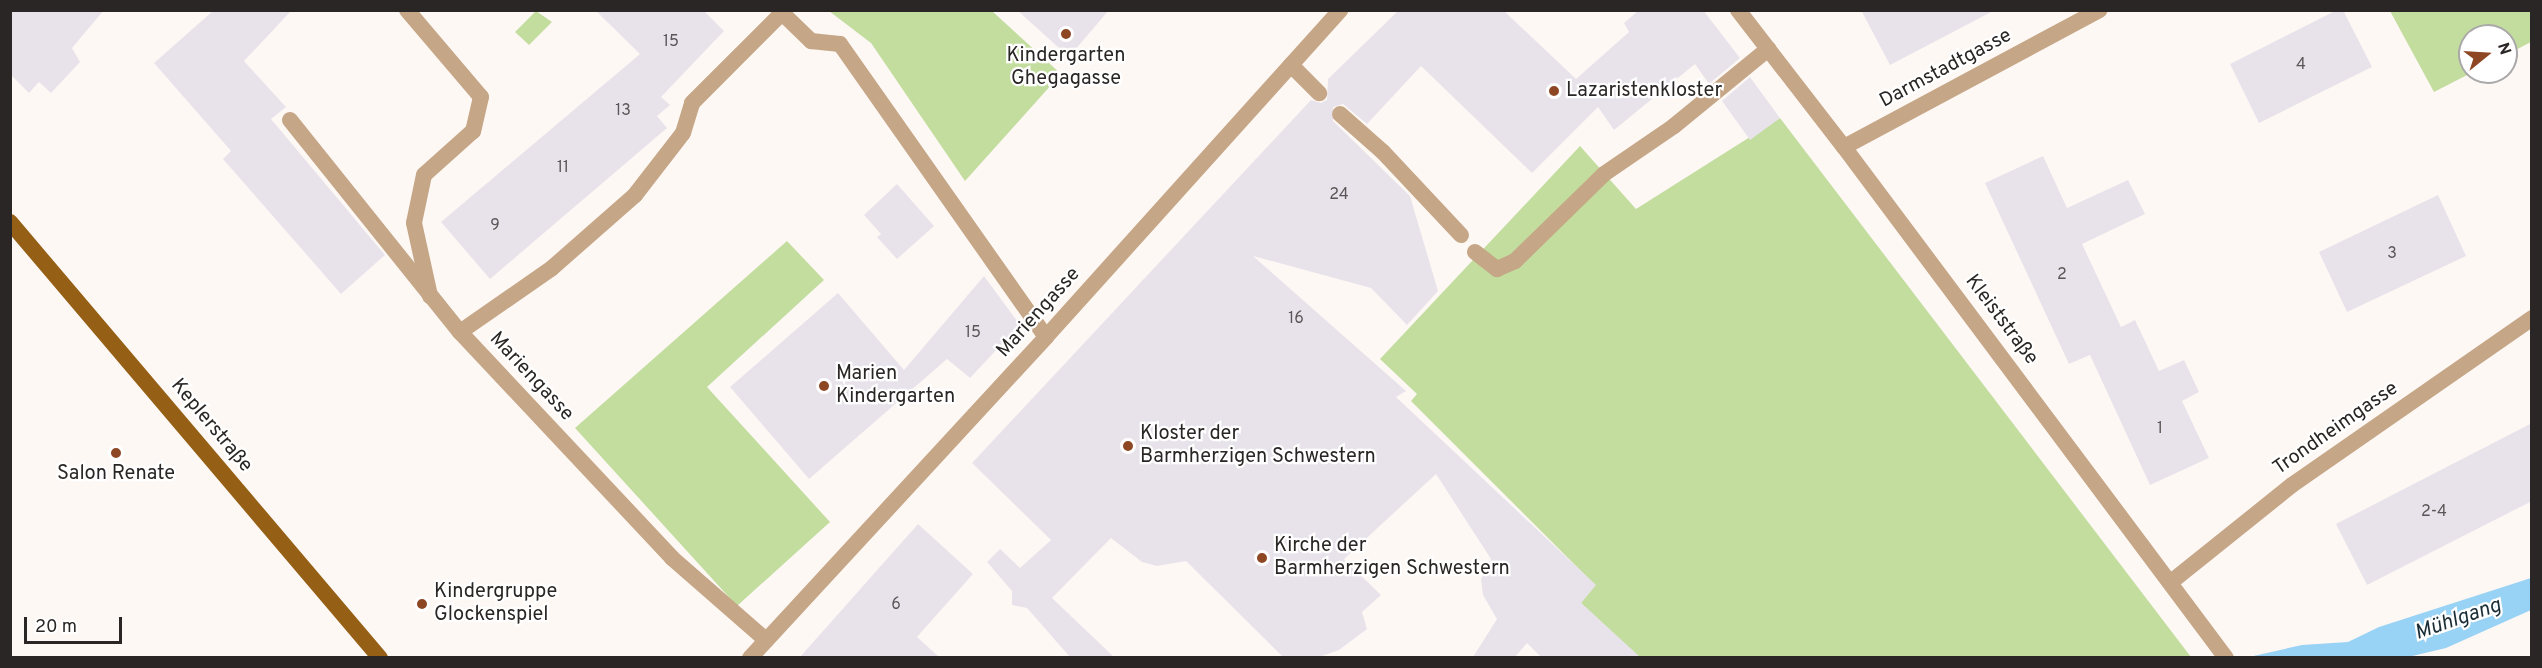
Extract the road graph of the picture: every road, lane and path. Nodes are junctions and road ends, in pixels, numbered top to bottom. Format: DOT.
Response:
graph roads {
  1 [pos="407,10"];
  2 [pos="1340,10"];
  3 [pos="1738,10"];
  4 [pos="2100,10"];
  5 [pos="781,12"];
  6 [pos="1768,49"];
  7 [pos="1291,65"];
  8 [pos="1319,93"];
  9 [pos="1340,114"];
  10 [pos="290,120"];
  11 [pos="1844,147"];
  12 [pos="10,222"];
  13 [pos="1461,235"];
  14 [pos="1475,252"];
  15 [pos="431,300"];
  16 [pos="2532,318"];
  17 [pos="459,332"];
  18 [pos="1046,337"];
  19 [pos="2171,582"];
  20 [pos="766,640"];
  21 [pos="2225,656"];
  22 [pos="380,657"];
  23 [pos="750,657"];
  1 -- 15 [label="street"];
  2 -- 7 [label="street, Mariengasse"];
  3 -- 6 [label="street, Kleiststraße"];
  4 -- 11 [label="street, Darmstadtgasse"];
  5 -- 17 [label="street"];
  5 -- 18 [label="street"];
  6 -- 11 [label="street, Kleiststraße"];
  6 -- 14 [label="street"];
  7 -- 8 [label="street"];
  7 -- 18 [label="street, Mariengasse"];
  9 -- 13 [label="street"];
  10 -- 15 [label="street, Mariengasse"];
  11 -- 19 [label="street, Kleiststraße"];
  12 -- 22 [label="main road, Keplerstraße"];
  15 -- 17 [label="street, Mariengasse"];
  16 -- 19 [label="street, Trondheimgasse"];
  17 -- 20 [label="street, Mariengasse"];
  18 -- 20 [label="street, Mariengasse"];
  19 -- 21 [label="street, Kleiststraße"];
  20 -- 23 [label="street, Mariengasse"];
}
